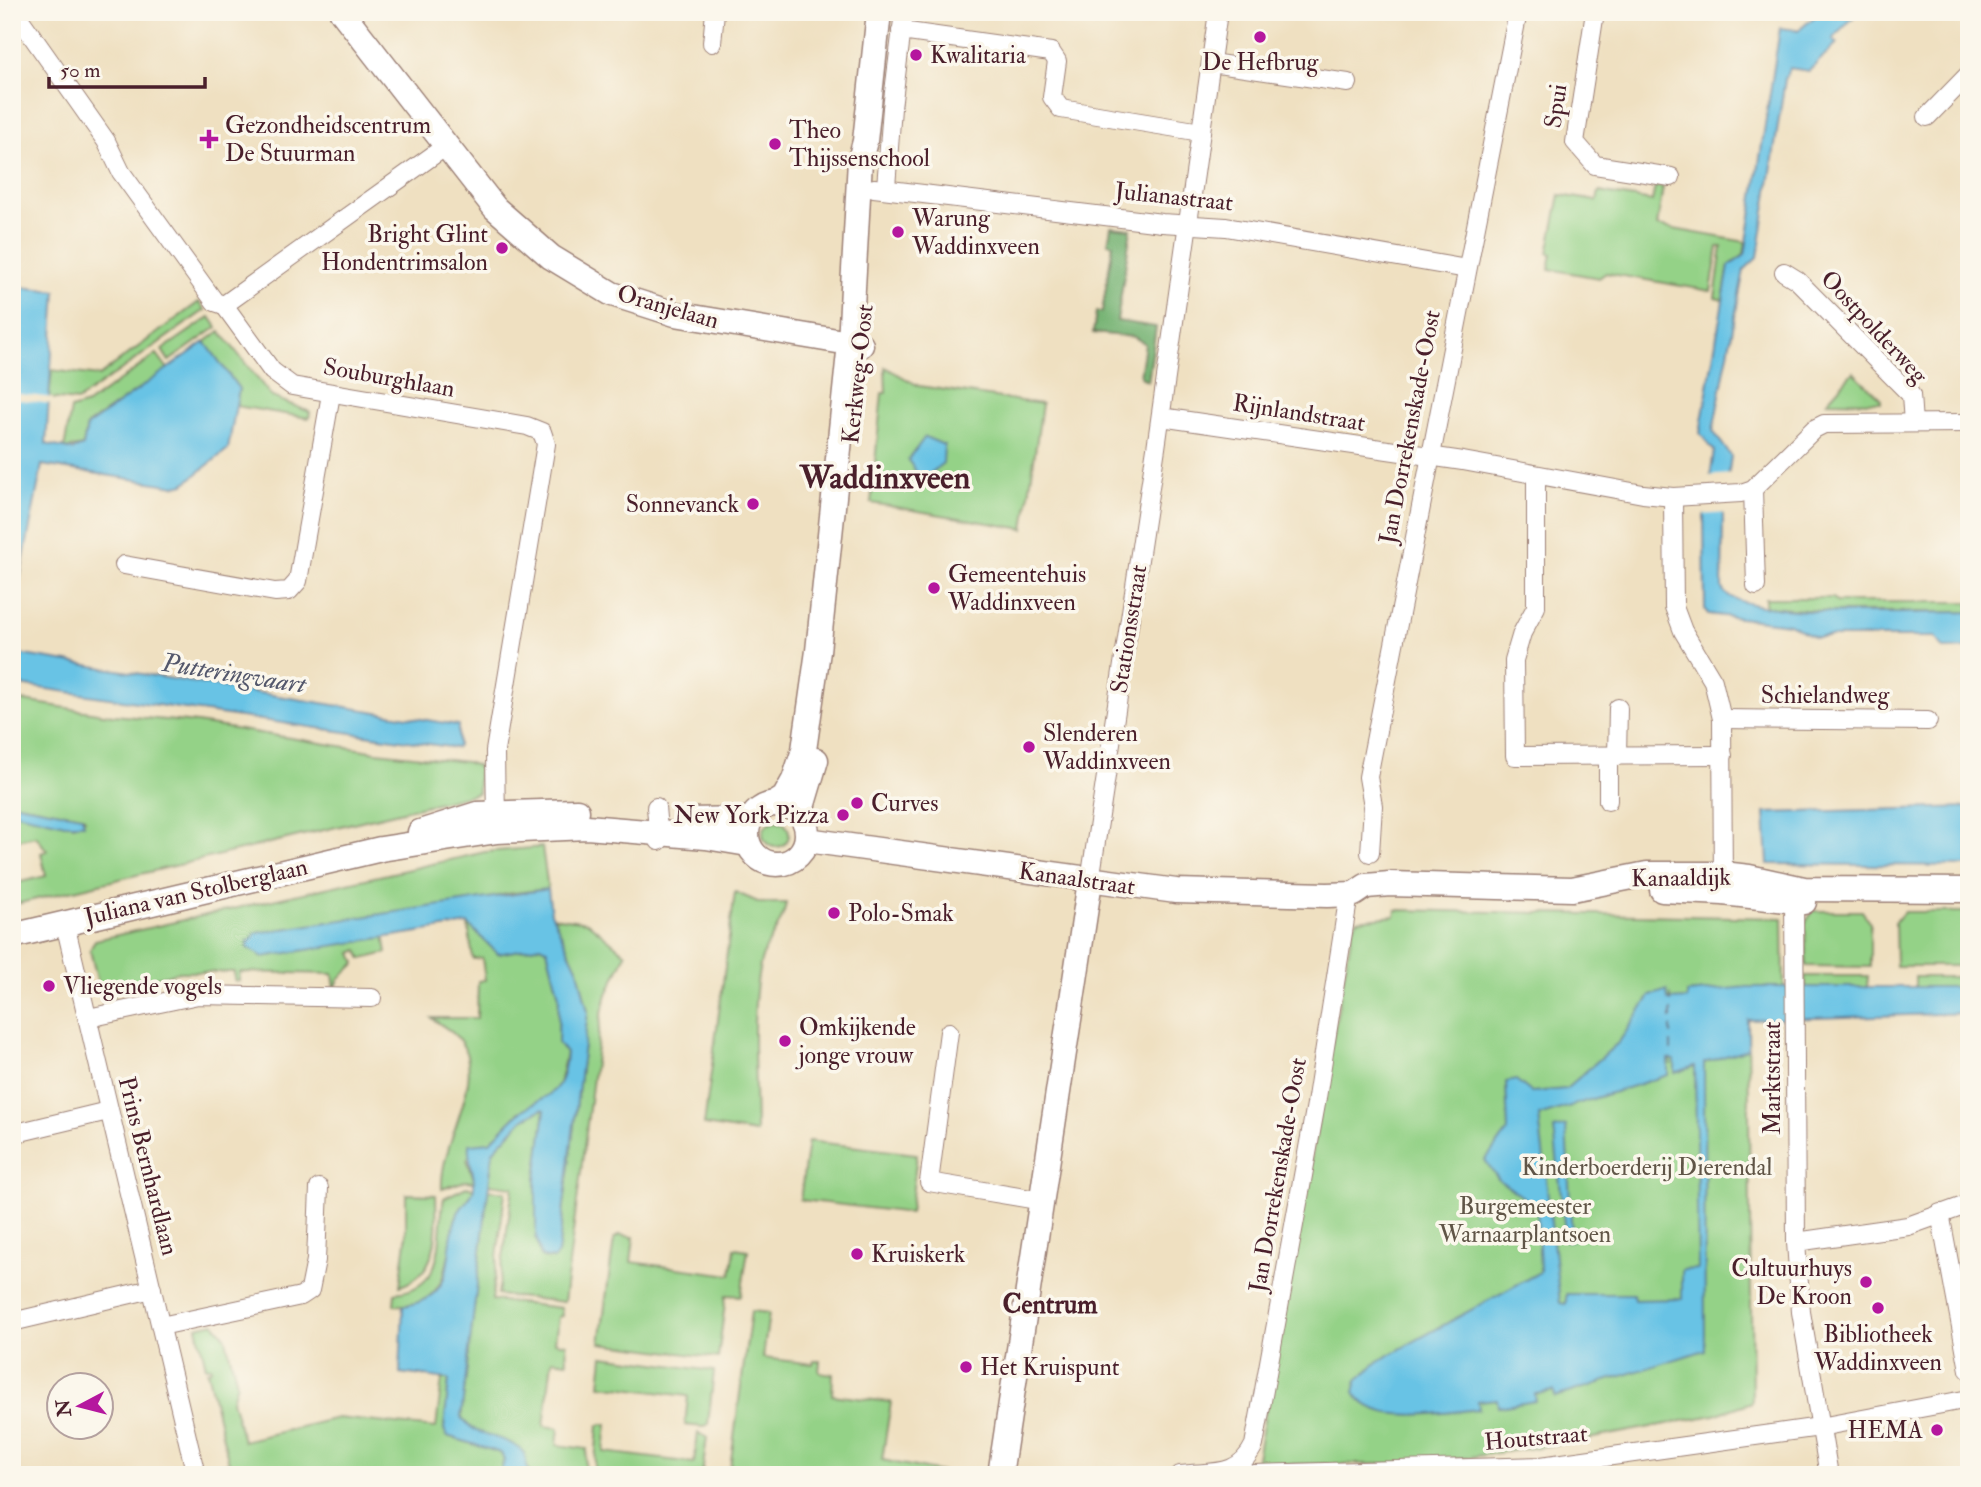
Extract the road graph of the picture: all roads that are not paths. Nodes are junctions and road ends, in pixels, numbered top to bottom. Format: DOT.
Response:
graph roads {
  1 [pos="15,12"];
  2 [pos="342,12"];
  3 [pos="715,12"];
  4 [pos="879,12"];
  5 [pos="904,12"];
  6 [pos="1218,12"];
  7 [pos="1518,12"];
  8 [pos="1595,12"];
  9 [pos="901,31"];
  10 [pos="712,43"];
  11 [pos="1211,64"];
  12 [pos="1969,74"];
  13 [pos="1348,83"];
  14 [pos="1927,117"];
  15 [pos="1201,132"];
  16 [pos="865,141"];
  17 [pos="446,146"];
  18 [pos="1671,177"];
  19 [pos="880,188"];
  20 [pos="1187,224"];
  21 [pos="1467,269"];
  22 [pos="1784,272"];
  23 [pos="224,304"];
  24 [pos="855,344"];
  25 [pos="331,394"];
  26 [pos="1161,417"];
  27 [pos="1969,423"];
  28 [pos="1913,424"];
  29 [pos="1430,456"];
  30 [pos="1536,475"];
  31 [pos="1753,489"];
  32 [pos="1673,497"];
  33 [pos="124,565"];
  34 [pos="1756,586"];
  35 [pos="1618,708"];
  36 [pos="1722,719"];
  37 [pos="1928,721"];
  38 [pos="1723,755"];
  39 [pos="1613,756"];
  40 [pos="1608,801"];
  41 [pos="776,803"];
  42 [pos="800,814"];
  43 [pos="750,819"];
  44 [pos="496,822"];
  45 [pos="656,825"];
  46 [pos="807,840"];
  47 [pos="748,844"];
  48 [pos="1370,853"];
  49 [pos="1090,881"];
  50 [pos="1723,883"];
  51 [pos="1969,890"];
  52 [pos="1351,894"];
  53 [pos="1969,902"];
  54 [pos="1795,904"];
  55 [pos="65,924"];
  56 [pos="12,936"];
  57 [pos="372,998"];
  58 [pos="88,1018"];
  59 [pos="949,1032"];
  60 [pos="108,1111"];
  61 [pos="15,1133"];
  62 [pos="319,1188"];
  63 [pos="1043,1201"];
  64 [pos="1969,1204"];
  65 [pos="1940,1213"];
  66 [pos="1796,1242"];
  67 [pos="152,1289"];
  68 [pos="12,1322"];
  69 [pos="161,1326"];
  70 [pos="1969,1370"];
  71 [pos="1969,1399"];
  72 [pos="1820,1427"];
  73 [pos="1251,1470"];
  74 [pos="190,1474"];
  75 [pos="1000,1475"];
  76 [pos="1180,1475"];
  77 [pos="1829,1475"];
  1 -- 23 [label="street, Souburghlaan"];
  2 -- 17 [label="main road, Oranjelaan"];
  3 -- 10 [label="street"];
  4 -- 16 [label="main road, Kerkweg-Oost"];
  5 -- 9 [label="street, Kerkweg-Oost"];
  6 -- 11 [label="street, Stationsstraat"];
  7 -- 21 [label="street, Jan Dorrekenskade-Oost"];
  8 -- 18 [label="street, Spui"];
  9 -- 15 [label="street"];
  9 -- 19 [label="street, Kerkweg-Oost"];
  11 -- 13 [label="street"];
  11 -- 15 [label="street, Stationsstraat"];
  12 -- 14 [label="street"];
  15 -- 20 [label="street, Stationsstraat"];
  16 -- 19 [label="main road, Kerkweg-Oost"];
  16 -- 24 [label="main road, Kerkweg-Oost"];
  17 -- 23 [label="street"];
  17 -- 24 [label="main road, Oranjelaan"];
  19 -- 20 [label="street, Julianastraat"];
  19 -- 24 [label="main road, Kerkweg-Oost"];
  20 -- 21 [label="street, Julianastraat"];
  20 -- 26 [label="street, Stationsstraat"];
  21 -- 29 [label="street, Jan Dorrekenskade-Oost"];
  22 -- 28 [label="street, Oostpolderweg"];
  23 -- 25 [label="street, Souburghlaan"];
  24 -- 41 [label="main road, Kerkweg-Oost"];
  24 -- 42 [label="main road, Kerkweg-Oost"];
  25 -- 33 [label="street"];
  25 -- 44 [label="street, Souburghlaan"];
  26 -- 29 [label="street, Rijnlandstraat"];
  26 -- 49 [label="street, Stationsstraat"];
  27 -- 28 [label="street, Oostpolderweg"];
  28 -- 31 [label="street, Oostpolderweg"];
  29 -- 30 [label="street"];
  29 -- 48 [label="street, Jan Dorrekenskade-Oost"];
  30 -- 32 [label="street"];
  30 -- 39 [label="street"];
  31 -- 32 [label="street"];
  31 -- 34 [label="street"];
  32 -- 36 [label="street"];
  35 -- 39 [label="street"];
  36 -- 37 [label="street, Schielandweg"];
  36 -- 38 [label="street"];
  38 -- 39 [label="street"];
  38 -- 50 [label="street"];
  39 -- 40 [label="street"];
  41 -- 42 [label="main road"];
  41 -- 43 [label="main road"];
  42 -- 46 [label="main road"];
  43 -- 45 [label="main road, Juliana van Stolberglaan"];
  43 -- 47 [label="main road"];
  44 -- 45 [label="main road, Juliana van Stolberglaan"];
  44 -- 55 [label="main road, Juliana van Stolberglaan"];
  45 -- 47 [label="main road, Juliana van Stolberglaan"];
  46 -- 47 [label="main road"];
  46 -- 49 [label="main road, Kanaalstraat"];
  49 -- 52 [label="main road, Kanaalstraat"];
  49 -- 63 [label="main road, Stationsstraat"];
  50 -- 52 [label="main road, Kanaaldijk"];
  50 -- 54 [label="main road, Kanaaldijk"];
  51 -- 54 [label="main road, Kanaaldijk"];
  52 -- 73 [label="street, Jan Dorrekenskade-Oost"];
  53 -- 54 [label="main road, Kanaaldijk"];
  54 -- 66 [label="street, Marktstraat"];
  55 -- 56 [label="main road, Juliana van Stolberglaan"];
  55 -- 58 [label="street, Prins Bernhardlaan"];
  57 -- 58 [label="street"];
  58 -- 60 [label="street, Prins Bernhardlaan"];
  59 -- 63 [label="street"];
  60 -- 61 [label="street"];
  60 -- 67 [label="street, Prins Bernhardlaan"];
  62 -- 69 [label="street"];
  63 -- 75 [label="main road, Stationsstraat"];
  64 -- 65 [label="street"];
  65 -- 66 [label="street"];
  65 -- 70 [label="street"];
  66 -- 72 [label="street, Marktstraat"];
  67 -- 68 [label="street"];
  67 -- 69 [label="street, Prins Bernhardlaan"];
  69 -- 74 [label="street, Prins Bernhardlaan"];
  71 -- 72 [label="street, Houtstraat"];
  72 -- 73 [label="street, Houtstraat"];
  72 -- 77 [label="street, Marktstraat"];
  73 -- 76 [label="street"];
}
